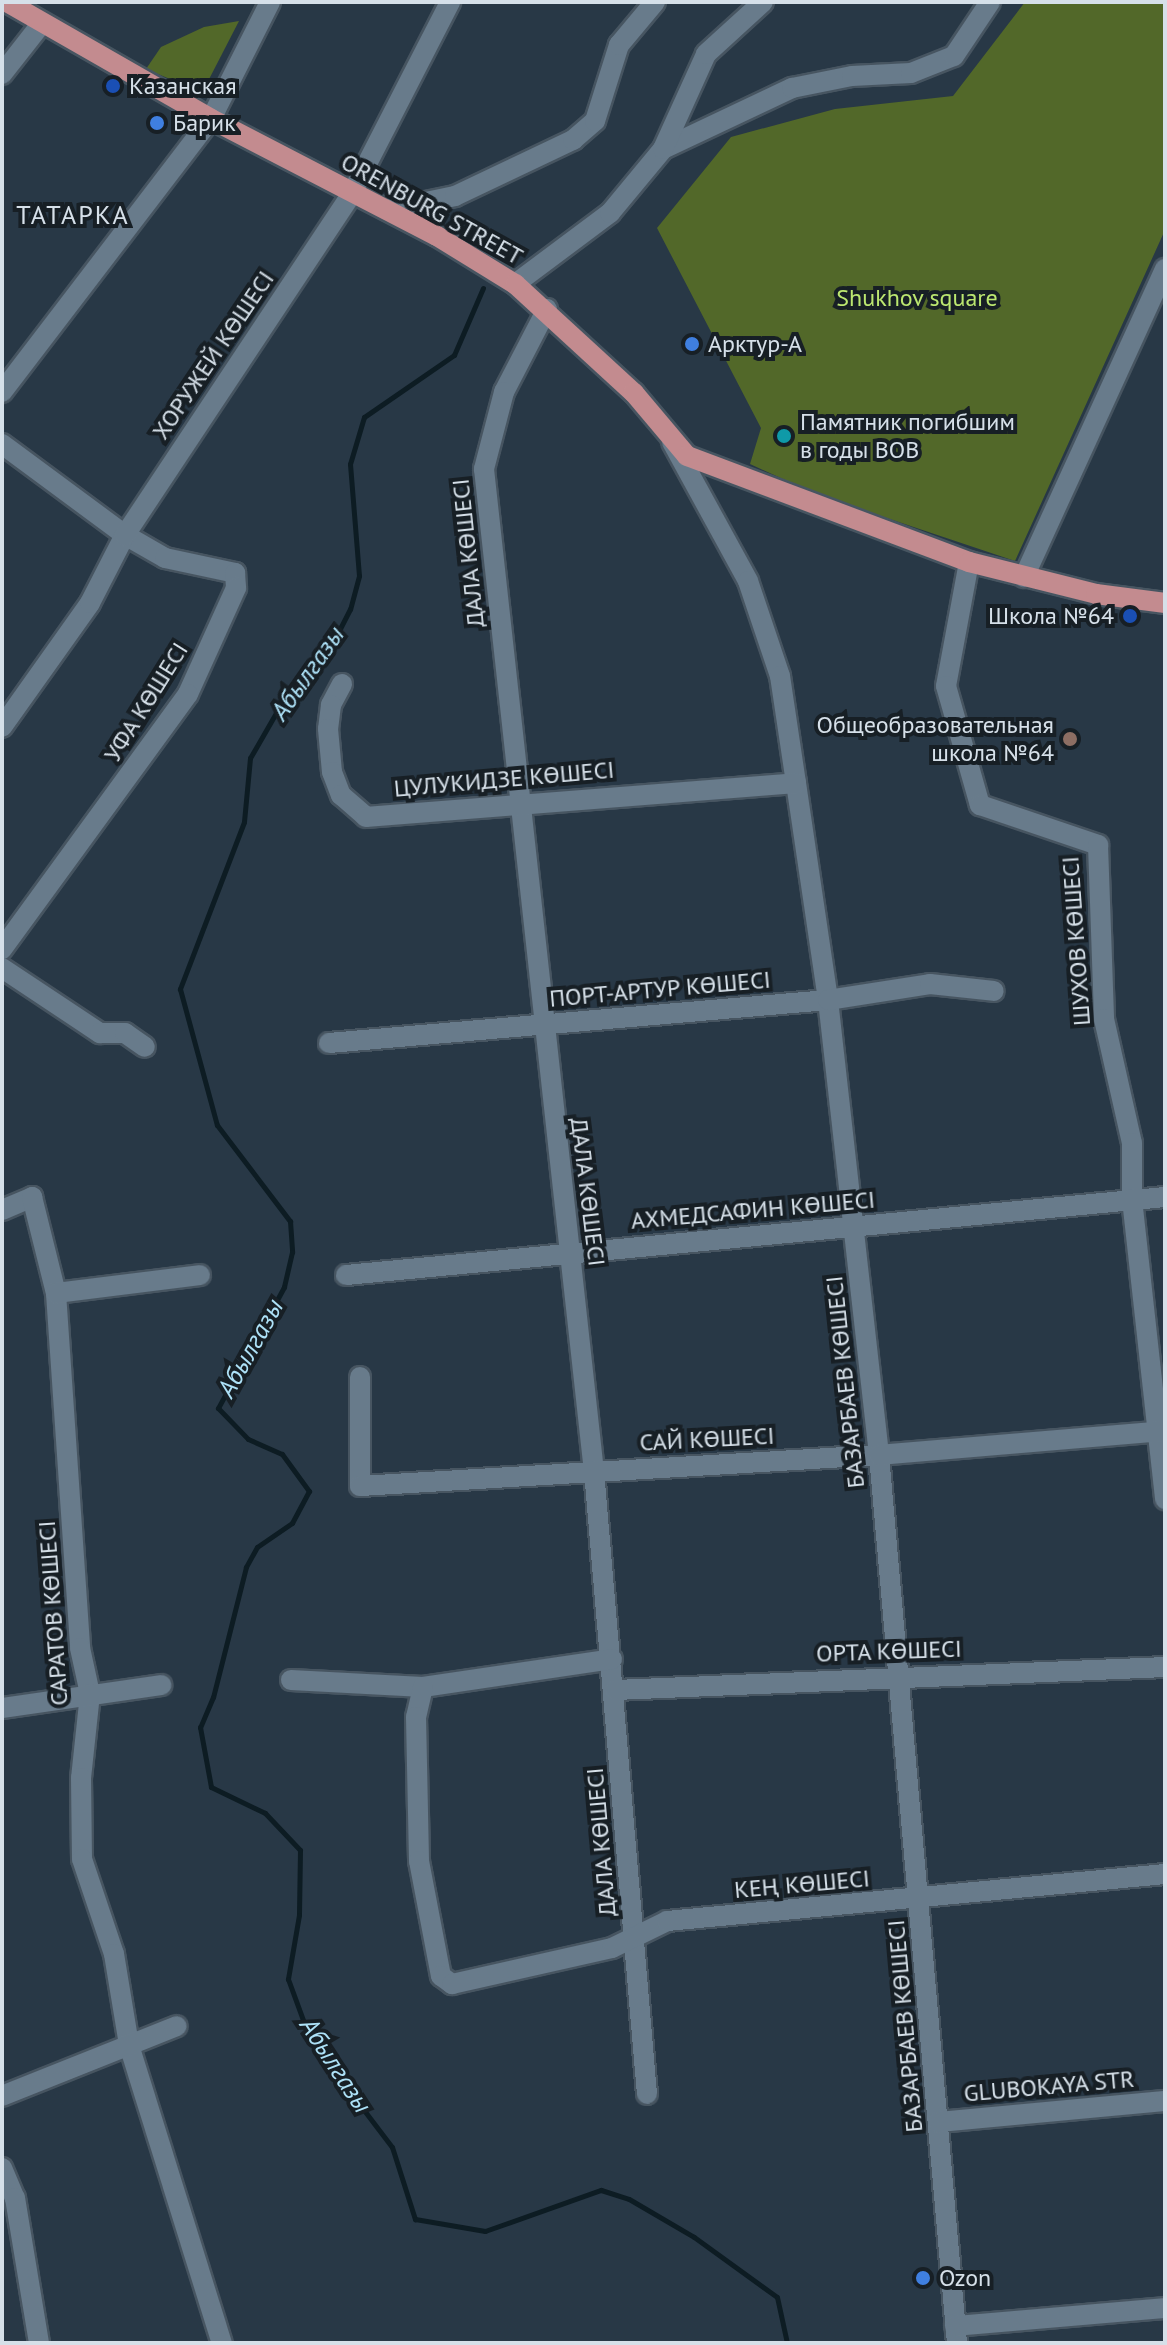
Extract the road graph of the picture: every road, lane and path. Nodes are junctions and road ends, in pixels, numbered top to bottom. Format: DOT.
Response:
graph roads {
  1 [pos="7,2"];
  2 [pos="270,2"];
  3 [pos="450,2"];
  4 [pos="655,2"];
  5 [pos="763,2"];
  6 [pos="990,2"];
  7 [pos="42,23"];
  8 [pos="2,74"];
  9 [pos="211,119"];
  10 [pos="663,149"];
  11 [pos="352,193"];
  12 [pos="387,210"];
  13 [pos="1165,269"];
  14 [pos="515,284"];
  15 [pos="1160,290"];
  16 [pos="547,309"];
  17 [pos="2,392"];
  18 [pos="672,442"];
  19 [pos="2,444"];
  20 [pos="125,535"];
  21 [pos="969,562"];
  22 [pos="1024,577"];
  23 [pos="1165,603"];
  24 [pos="342,684"];
  25 [pos="2,727"];
  26 [pos="796,783"];
  27 [pos="520,803"];
  28 [pos="2,949"];
  29 [pos="2,968"];
  30 [pos="994,991"];
  31 [pos="828,1000"];
  32 [pos="541,1025"];
  33 [pos="329,1043"];
  34 [pos="145,1047"];
  35 [pos="1165,1197"];
  36 [pos="1132,1199"];
  37 [pos="2,1210"];
  38 [pos="855,1228"];
  39 [pos="570,1251"];
  40 [pos="200,1275"];
  41 [pos="346,1275"];
  42 [pos="56,1293"];
  43 [pos="360,1377"];
  44 [pos="1162,1432"];
  45 [pos="879,1455"];
  46 [pos="594,1471"];
  47 [pos="1165,1499"];
  48 [pos="612,1659"];
  49 [pos="1165,1667"];
  50 [pos="899,1675"];
  51 [pos="291,1680"];
  52 [pos="161,1685"];
  53 [pos="423,1687"];
  54 [pos="615,1690"];
  55 [pos="90,1694"];
  56 [pos="2,1708"];
  57 [pos="1165,1874"];
  58 [pos="921,1900"];
  59 [pos="635,1934"];
  60 [pos="177,2026"];
  61 [pos="129,2045"];
  62 [pos="647,2094"];
  63 [pos="2,2096"];
  64 [pos="1165,2101"];
  65 [pos="938,2122"];
  66 [pos="2,2168"];
  67 [pos="1165,2308"];
  68 [pos="956,2335"];
  69 [pos="39,2343"];
  70 [pos="222,2343"];
  1 -- 7 [label="main road, ORENBURG STREET"];
  2 -- 9 [label="street"];
  3 -- 11 [label="street, ХОРУЖЕЙ КӨШЕСІ"];
  4 -- 12 [label="street"];
  5 -- 10 [label="street"];
  6 -- 10 [label="street"];
  7 -- 8 [label="street"];
  7 -- 9 [label="main road, ORENBURG STREET"];
  9 -- 11 [label="main road, ORENBURG STREET"];
  9 -- 17 [label="street"];
  10 -- 14 [label="street"];
  11 -- 12 [label="main road, ORENBURG STREET"];
  11 -- 20 [label="street, ХОРУЖЕЙ КӨШЕСІ"];
  12 -- 14 [label="main road, ORENBURG STREET"];
  13 -- 15 [label="street"];
  14 -- 16 [label="main road, ORENBURG STREET"];
  15 -- 22 [label="street"];
  16 -- 18 [label="main road, ORENBURG STREET"];
  16 -- 27 [label="street, ДАЛА КӨШЕСІ"];
  18 -- 21 [label="main road, ORENBURG STREET"];
  18 -- 26 [label="street, БАЗАРБАЕВ КӨШЕСІ"];
  19 -- 20 [label="street, УФА КӨШЕСІ"];
  20 -- 25 [label="street, ХОРУЖЕЙ КӨШЕСІ"];
  20 -- 28 [label="street, УФА КӨШЕСІ"];
  21 -- 22 [label="main road, ORENBURG STREET"];
  21 -- 36 [label="street, ШУХОВ КӨШЕСІ"];
  22 -- 23 [label="main road, ORENBURG STREET"];
  24 -- 27 [label="street, ЦУЛУКИДЗЕ КӨШЕСІ"];
  26 -- 27 [label="street, ЦУЛУКИДЗЕ КӨШЕСІ"];
  26 -- 31 [label="street, БАЗАРБАЕВ КӨШЕСІ"];
  27 -- 32 [label="street, ДАЛА КӨШЕСІ"];
  29 -- 34 [label="street"];
  30 -- 31 [label="street, ПОРТ-АРТУР КӨШЕСІ"];
  31 -- 32 [label="street, ПОРТ-АРТУР КӨШЕСІ"];
  31 -- 38 [label="street, БАЗАРБАЕВ КӨШЕСІ"];
  32 -- 33 [label="street, ПОРТ-АРТУР КӨШЕСІ"];
  32 -- 39 [label="street, ДАЛА КӨШЕСІ"];
  35 -- 36 [label="street, АХМЕДСАФИН КӨШЕСІ"];
  36 -- 38 [label="street, АХМЕДСАФИН КӨШЕСІ"];
  36 -- 44 [label="street, ШУХОВ КӨШЕСІ"];
  37 -- 42 [label="street, САРАТОВ КӨШЕСІ"];
  38 -- 39 [label="street, АХМЕДСАФИН КӨШЕСІ"];
  38 -- 45 [label="street, БАЗАРБАЕВ КӨШЕСІ"];
  39 -- 41 [label="street, АХМЕДСАФИН КӨШЕСІ"];
  39 -- 46 [label="street, ДАЛА КӨШЕСІ"];
  40 -- 42 [label="street"];
  42 -- 55 [label="street, САРАТОВ КӨШЕСІ"];
  43 -- 46 [label="street, САЙ КӨШЕСІ"];
  44 -- 45 [label="street, САЙ КӨШЕСІ"];
  44 -- 47 [label="street, ШУХОВ КӨШЕСІ"];
  45 -- 46 [label="street, САЙ КӨШЕСІ"];
  45 -- 50 [label="street, БАЗАРБАЕВ КӨШЕСІ"];
  46 -- 48 [label="street, ДАЛА КӨШЕСІ"];
  48 -- 53 [label="street"];
  48 -- 54 [label="street, ДАЛА КӨШЕСІ"];
  49 -- 50 [label="street, ОРТА КӨШЕСІ"];
  50 -- 54 [label="street, ОРТА КӨШЕСІ"];
  50 -- 58 [label="street, БАЗАРБАЕВ КӨШЕСІ"];
  51 -- 53 [label="street"];
  52 -- 55 [label="street"];
  53 -- 59 [label="street, КЕҢ КӨШЕСІ"];
  54 -- 59 [label="street, ДАЛА КӨШЕСІ"];
  55 -- 56 [label="street"];
  55 -- 61 [label="street, САРАТОВ КӨШЕСІ"];
  57 -- 58 [label="street, КЕҢ КӨШЕСІ"];
  58 -- 59 [label="street, КЕҢ КӨШЕСІ"];
  58 -- 65 [label="street, БАЗАРБАЕВ КӨШЕСІ"];
  59 -- 62 [label="street, ДАЛА КӨШЕСІ"];
  60 -- 61 [label="street"];
  61 -- 63 [label="street"];
  61 -- 70 [label="street, САРАТОВ КӨШЕСІ"];
  64 -- 65 [label="street, GLUBOKAYA STR"];
  65 -- 68 [label="street, БАЗАРБАЕВ КӨШЕСІ"];
  66 -- 69 [label="street"];
  67 -- 68 [label="street"];
}
